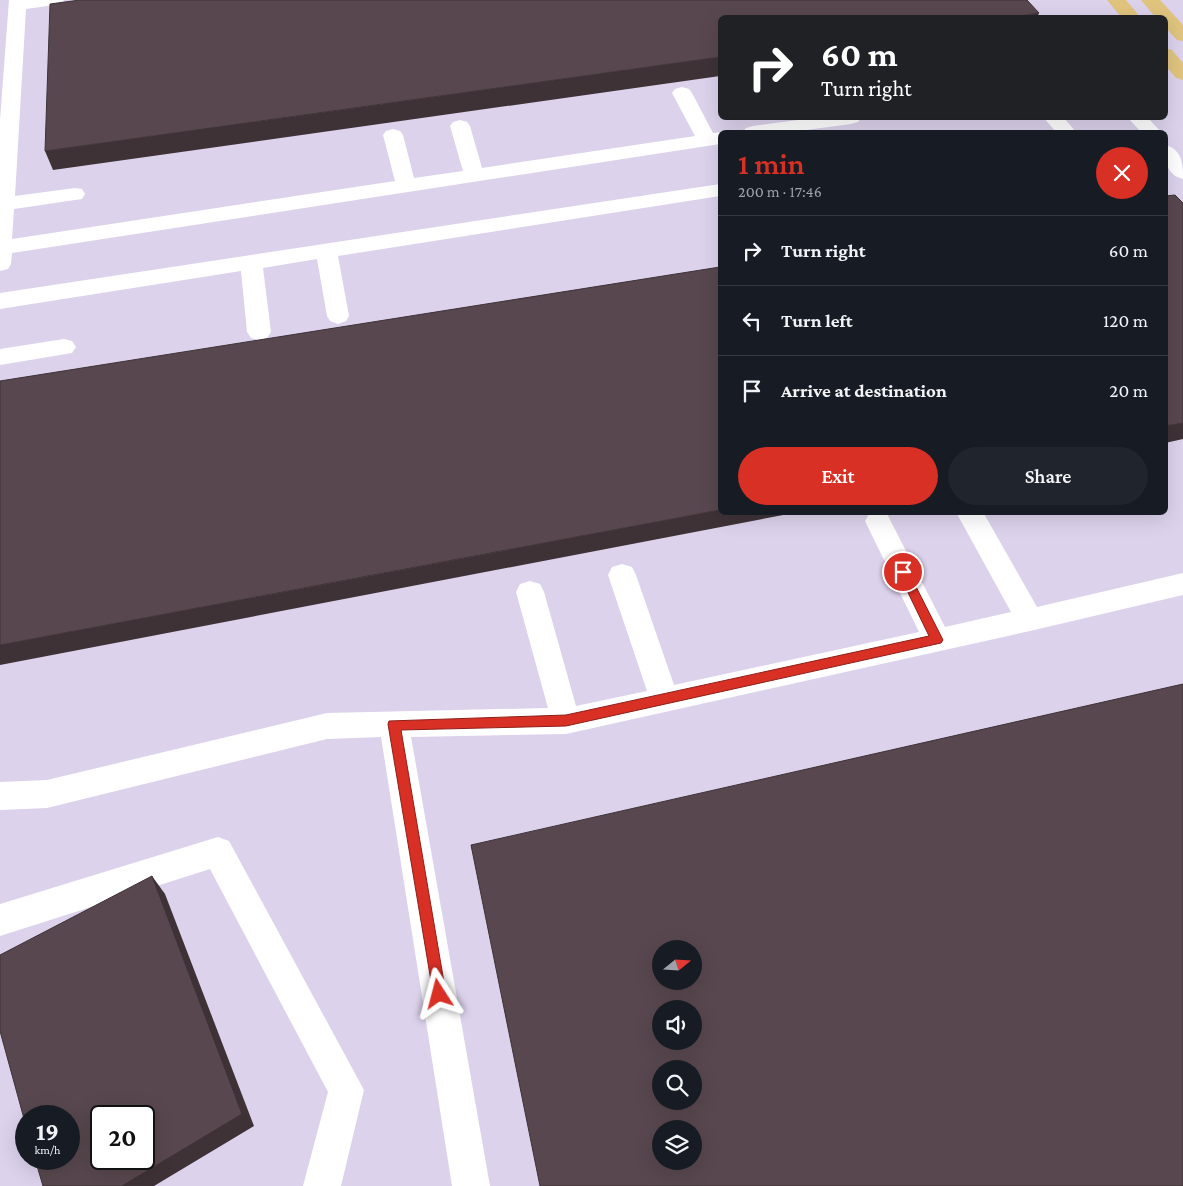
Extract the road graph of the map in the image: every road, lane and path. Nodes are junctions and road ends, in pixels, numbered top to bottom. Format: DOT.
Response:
graph roads {
  1 [pos="54,0"];
  2 [pos="1116,0"];
  3 [pos="1150,0"];
  4 [pos="18,2"];
  5 [pos="1129,15"];
  6 [pos="1164,15"];
  7 [pos="1168,20"];
  8 [pos="1183,36"];
  9 [pos="1168,57"];
  10 [pos="1183,74"];
  11 [pos="682,93"];
  12 [pos="831,120"];
  13 [pos="1056,120"];
  14 [pos="1140,120"];
  15 [pos="460,126"];
  16 [pos="763,127"];
  17 [pos="1064,130"];
  18 [pos="1148,130"];
  19 [pos="393,135"];
  20 [pos="713,139"];
  21 [pos="474,176"];
  22 [pos="406,186"];
  23 [pos="75,194"];
  24 [pos="718,195"];
  25 [pos="5,204"];
  26 [pos="326,251"];
  27 [pos="0,256"];
  28 [pos="251,262"];
  29 [pos="0,301"];
  30 [pos="338,316"];
  31 [pos="258,332"];
  32 [pos="64,347"];
  33 [pos="0,357"];
  34 [pos="972,515"];
  35 [pos="878,521"];
  36 [pos="622,575"];
  37 [pos="1183,584"];
  38 [pos="530,592"];
  39 [pos="1030,620"];
  40 [pos="937,640"];
  41 [pos="664,699"];
  42 [pos="566,721"];
  43 [pos="394,724"];
  44 [pos="0,796"];
  45 [pos="0,920"];
  46 [pos="322,1186"];
  47 [pos="471,1186"];
  1 -- 4 [label="lane"];
  2 -- 5 [label="main road"];
  3 -- 6 [label="main road"];
  4 -- 25 [label="lane"];
  7 -- 8 [label="main road"];
  9 -- 10 [label="main road"];
  11 -- 20 [label="lane"];
  12 -- 16 [label="lane"];
  13 -- 17 [label="lane"];
  14 -- 18 [label="lane"];
  15 -- 21 [label="lane"];
  19 -- 22 [label="lane"];
  20 -- 21 [label="lane"];
  21 -- 22 [label="lane"];
  22 -- 27 [label="lane"];
  23 -- 25 [label="lane"];
  24 -- 26 [label="lane"];
  25 -- 27 [label="lane"];
  26 -- 28 [label="lane"];
  26 -- 30 [label="lane"];
  28 -- 29 [label="lane"];
  28 -- 31 [label="lane"];
  32 -- 33 [label="lane"];
  34 -- 39 [label="lane"];
  35 -- 40 [label="lane"];
  36 -- 41 [label="lane"];
  37 -- 39 [label="lane"];
  38 -- 42 [label="lane"];
  39 -- 40 [label="lane"];
  40 -- 41 [label="lane"];
  41 -- 42 [label="lane"];
  42 -- 43 [label="lane"];
  43 -- 44 [label="lane"];
  43 -- 47 [label="lane"];
  45 -- 46 [label="lane"];
}
